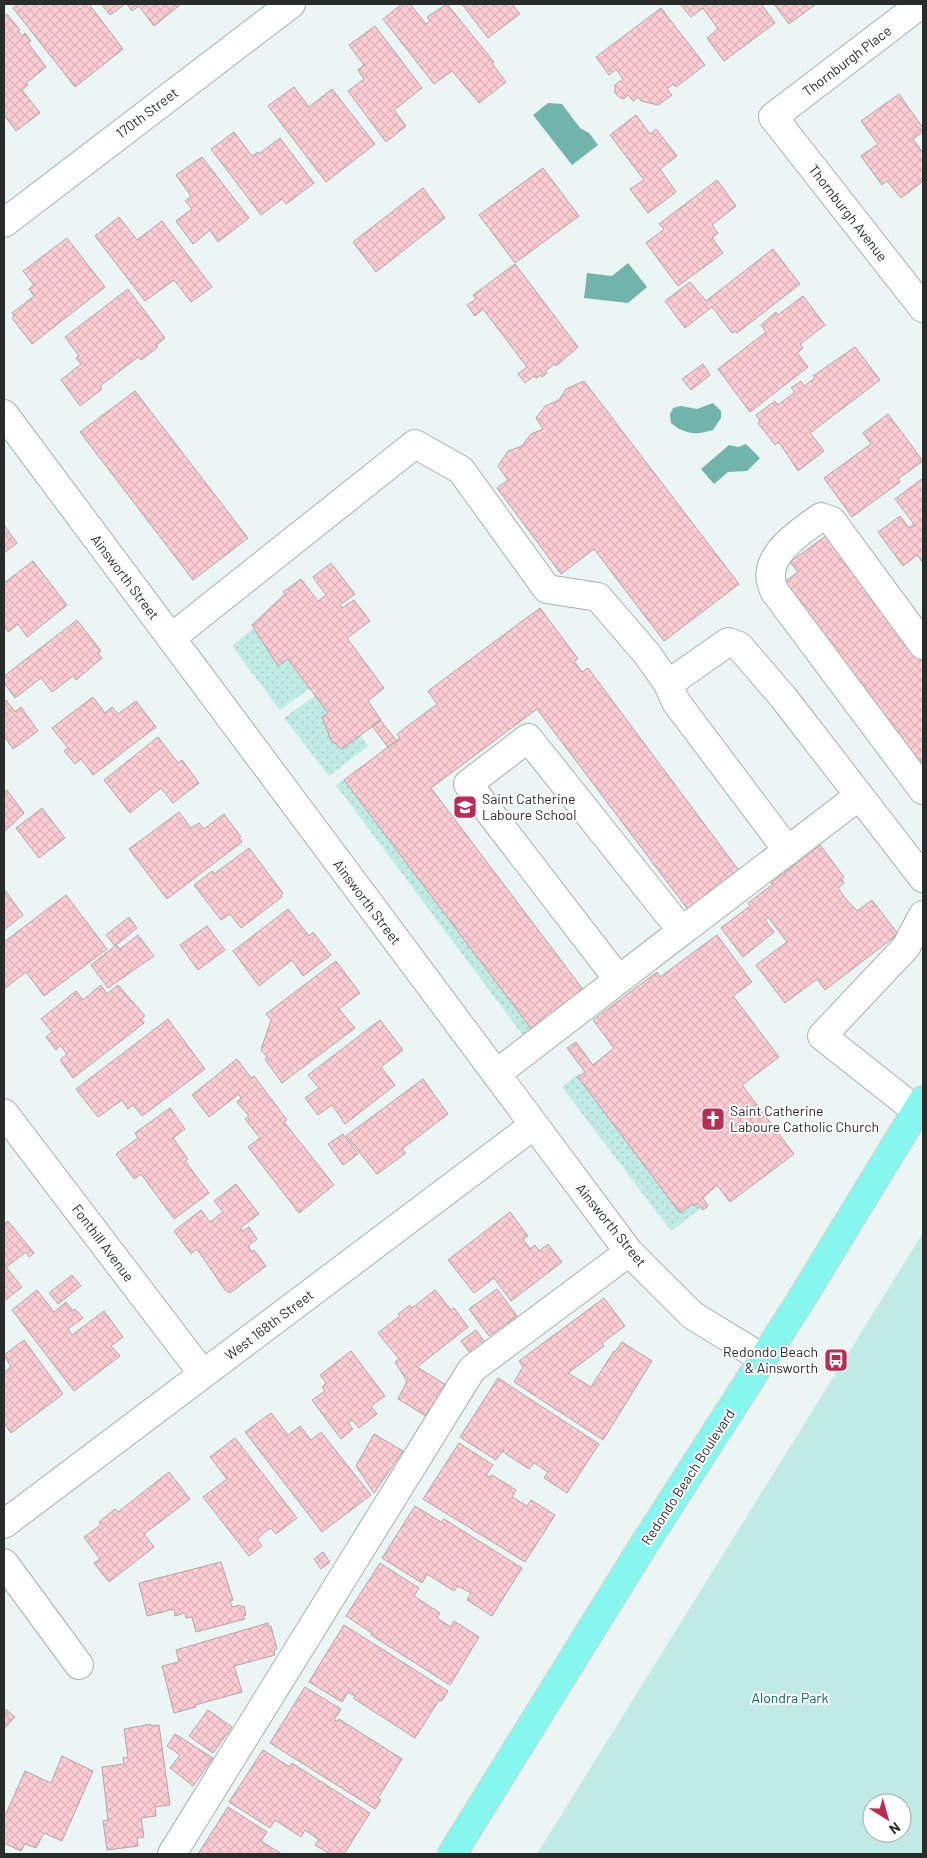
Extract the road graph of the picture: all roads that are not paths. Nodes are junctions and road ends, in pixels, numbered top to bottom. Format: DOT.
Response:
graph roads {
  1 [pos="291,4"];
  2 [pos="921,4"];
  3 [pos="773,117"];
  4 [pos="4,223"];
  5 [pos="923,308"];
  6 [pos="4,414"];
  7 [pos="171,638"];
  8 [pos="923,645"];
  9 [pos="668,684"];
  10 [pos="923,790"];
  11 [pos="859,796"];
  12 [pos="788,851"];
  13 [pos="923,878"];
  14 [pos="923,915"];
  15 [pos="682,932"];
  16 [pos="618,979"];
  17 [pos="496,1074"];
  18 [pos="920,1105"];
  19 [pos="4,1113"];
  20 [pos="534,1126"];
  21 [pos="629,1252"];
  22 [pos="762,1358"];
  23 [pos="203,1374"];
  24 [pos="4,1524"];
  25 [pos="4,1563"];
  26 [pos="79,1665"];
  27 [pos="172,1854"];
  28 [pos="452,1854"];
  1 -- 4 [label="street, 170th Street"];
  2 -- 3 [label="street, Thornburgh Place"];
  3 -- 5 [label="street, Thornburgh Avenue"];
  6 -- 7 [label="street, Ainsworth Street"];
  7 -- 9 [label="street"];
  7 -- 17 [label="street, Ainsworth Street"];
  8 -- 10 [label="street"];
  9 -- 11 [label="street"];
  9 -- 12 [label="street"];
  11 -- 12 [label="street"];
  11 -- 13 [label="street"];
  12 -- 15 [label="street"];
  14 -- 18 [label="street"];
  15 -- 16 [label="street"];
  15 -- 16 [label="street"];
  16 -- 17 [label="street"];
  17 -- 20 [label="street, Ainsworth Street"];
  18 -- 22 [label="main road, Redondo Beach Boulevard"];
  19 -- 23 [label="street, Fonthill Avenue"];
  20 -- 21 [label="street, Ainsworth Street"];
  20 -- 23 [label="street, West 168th Street"];
  21 -- 22 [label="street, Ainsworth Street"];
  21 -- 27 [label="street"];
  22 -- 28 [label="main road, Redondo Beach Boulevard"];
  23 -- 24 [label="street, West 168th Street"];
  25 -- 26 [label="street"];
}
